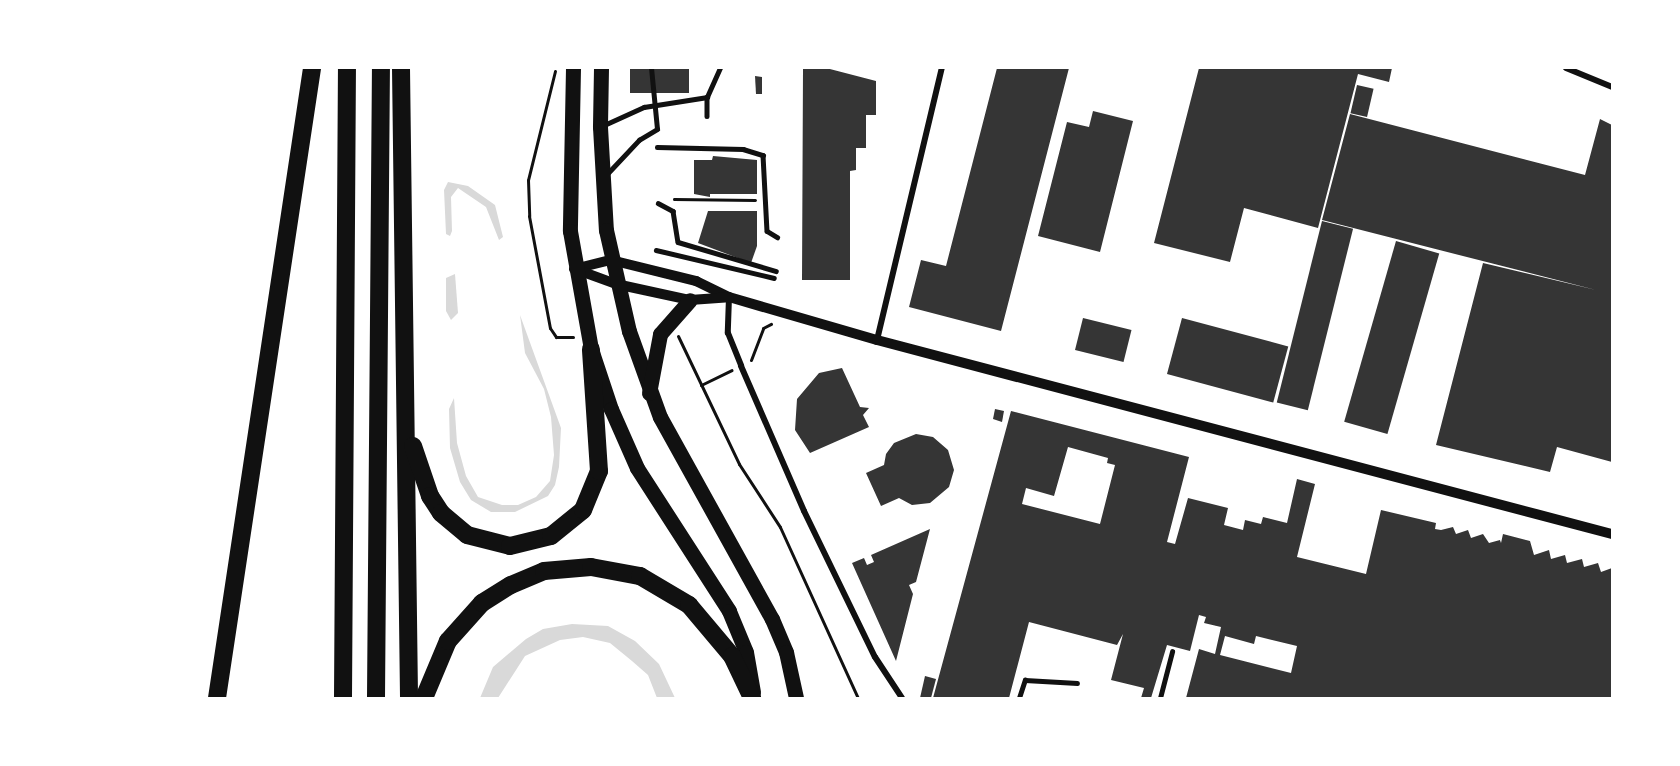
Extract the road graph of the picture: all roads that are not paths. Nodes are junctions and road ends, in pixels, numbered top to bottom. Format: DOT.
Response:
graph roads {
  1 [pos="312,68"];
  2 [pos="347,68"];
  3 [pos="381,68"];
  4 [pos="401,68"];
  5 [pos="573,68"];
  6 [pos="602,68"];
  7 [pos="651,68"];
  8 [pos="720,68"];
  9 [pos="942,68"];
  10 [pos="1566,68"];
  11 [pos="1612,87"];
  12 [pos="707,97"];
  13 [pos="653,105"];
  14 [pos="707,116"];
  15 [pos="600,127"];
  16 [pos="657,147"];
  17 [pos="602,179"];
  18 [pos="658,203"];
  19 [pos="777,237"];
  20 [pos="656,250"];
  21 [pos="611,260"];
  22 [pos="574,269"];
  23 [pos="776,271"];
  24 [pos="774,278"];
  25 [pos="616,284"];
  26 [pos="729,297"];
  27 [pos="690,300"];
  28 [pos="877,340"];
  29 [pos="589,342"];
  30 [pos="650,393"];
  31 [pos="407,427"];
  32 [pos="1612,534"];
  33 [pos="1172,652"];
  34 [pos="1077,682"];
  35 [pos="217,699"];
  36 [pos="342,699"];
  37 [pos="376,699"];
  38 [pos="409,699"];
  39 [pos="424,699"];
  40 [pos="753,699"];
  41 [pos="796,699"];
  42 [pos="902,699"];
  43 [pos="1019,699"];
  44 [pos="1160,699"];
  1 -- 35 [label="highway"];
  2 -- 36 [label="highway"];
  3 -- 37 [label="highway"];
  4 -- 31 [label="highway"];
  5 -- 22 [label="main road"];
  6 -- 15 [label="main road"];
  7 -- 13 [label="lane"];
  8 -- 12 [label="lane"];
  9 -- 28 [label="street"];
  10 -- 11 [label="street"];
  12 -- 13 [label="lane"];
  12 -- 14 [label="lane"];
  13 -- 15 [label="lane"];
  13 -- 17 [label="lane"];
  15 -- 17 [label="main road"];
  16 -- 19 [label="lane"];
  17 -- 21 [label="main road"];
  18 -- 23 [label="lane"];
  20 -- 24 [label="lane"];
  21 -- 22 [label="street"];
  21 -- 25 [label="main road"];
  21 -- 26 [label="street"];
  22 -- 25 [label="street"];
  22 -- 29 [label="main road"];
  25 -- 27 [label="street"];
  25 -- 30 [label="main road"];
  26 -- 27 [label="street"];
  26 -- 28 [label="street"];
  26 -- 42 [label="street"];
  27 -- 30 [label="main road"];
  28 -- 32 [label="street"];
  29 -- 31 [label="highway"];
  29 -- 40 [label="main road"];
  30 -- 41 [label="main road"];
  31 -- 38 [label="highway"];
  33 -- 44 [label="lane"];
  34 -- 43 [label="lane"];
  39 -- 40 [label="highway"];
}
